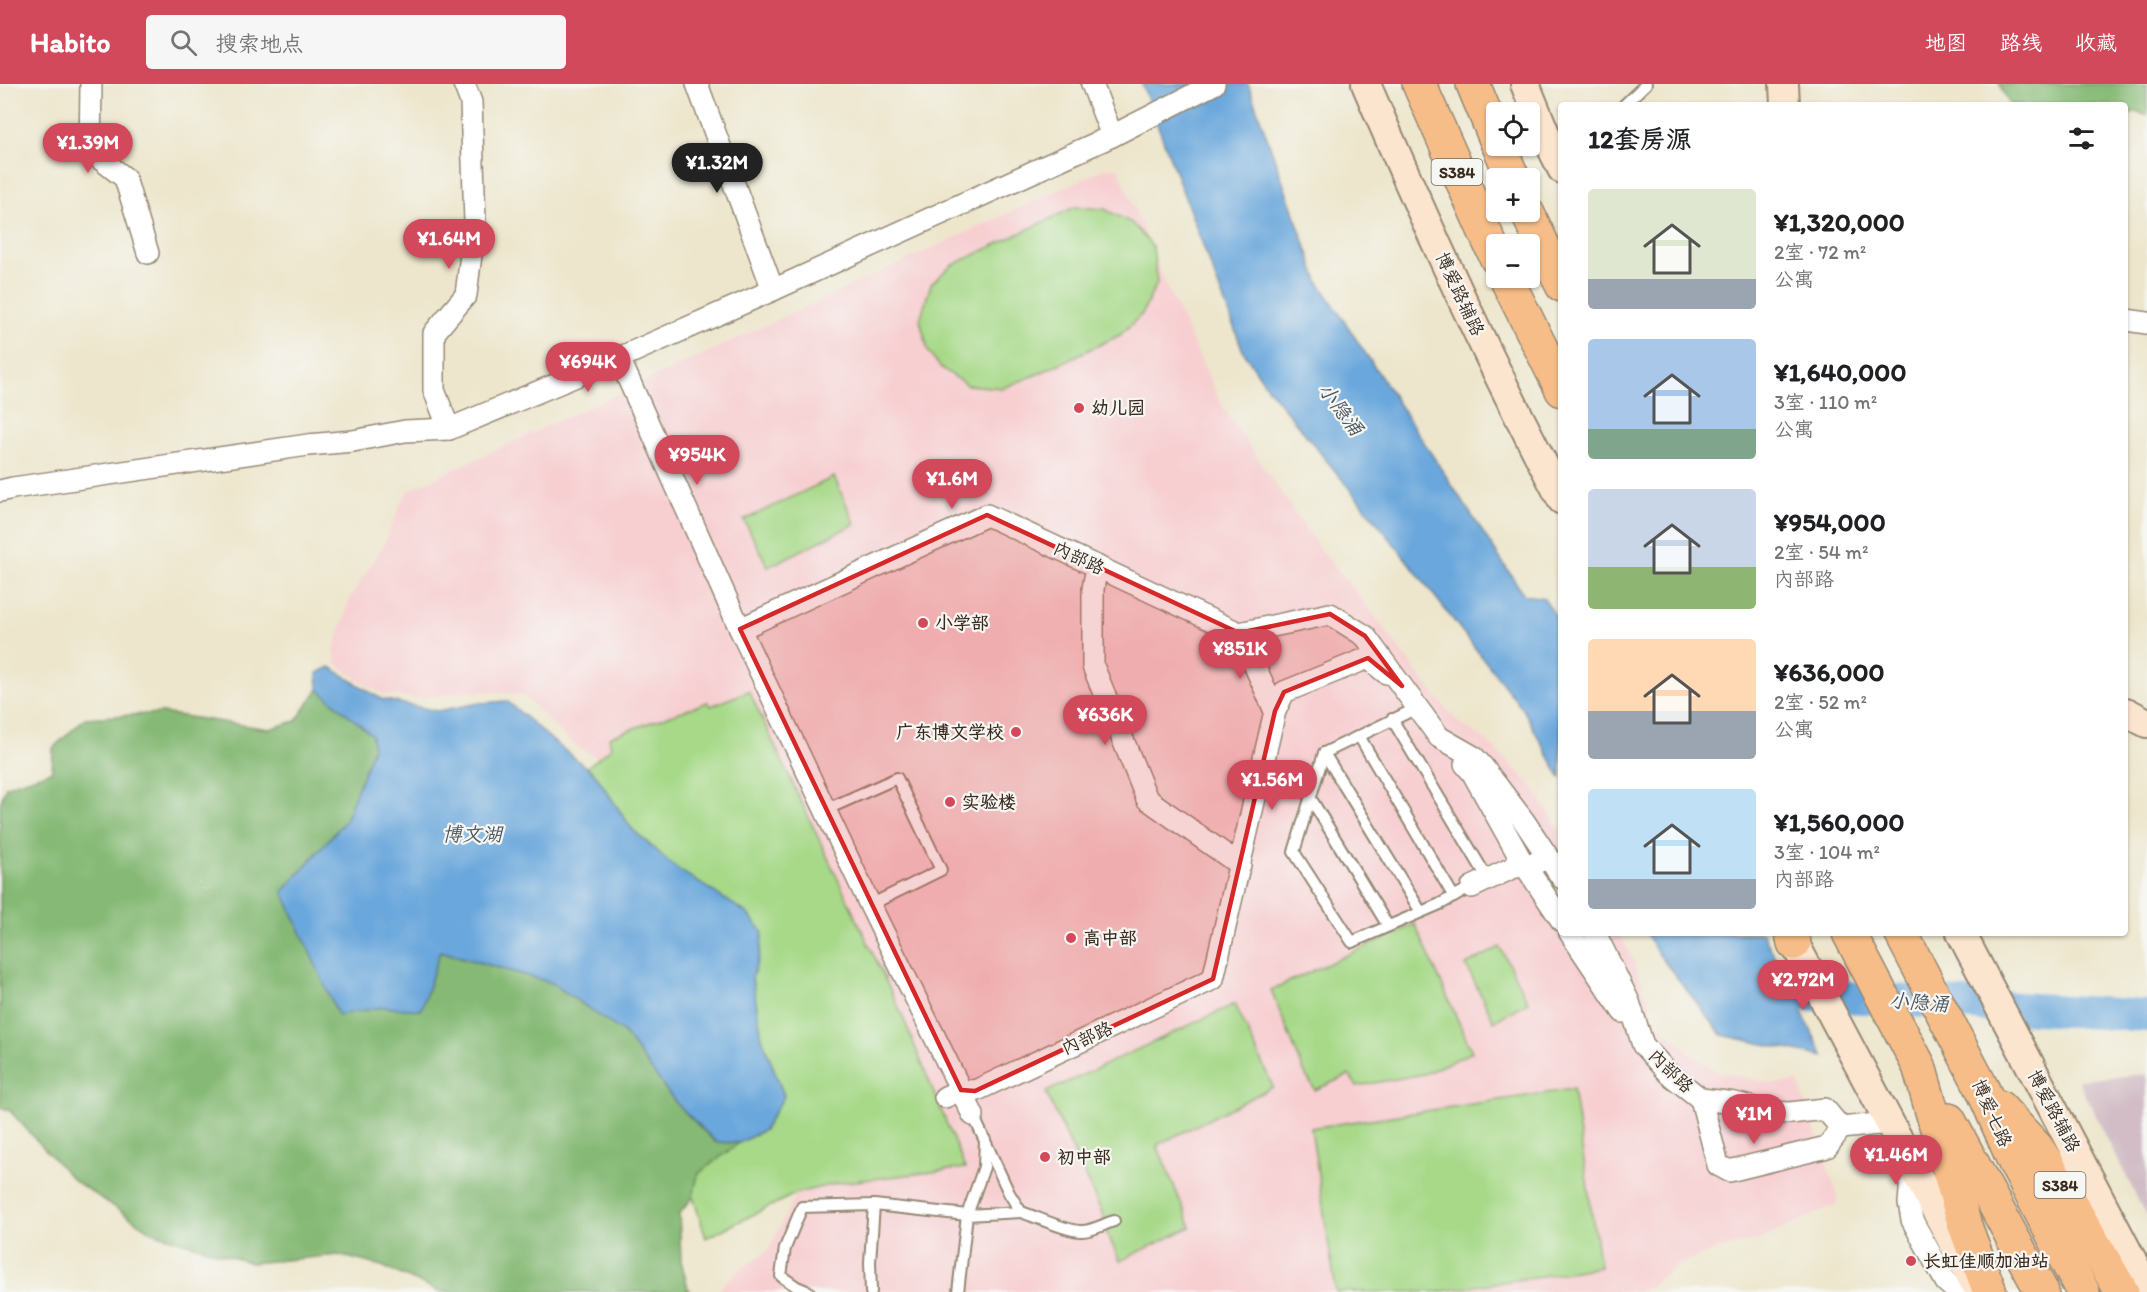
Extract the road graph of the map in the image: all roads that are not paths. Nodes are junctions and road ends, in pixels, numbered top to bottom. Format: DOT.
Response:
graph roads {
  1 [pos="91,84"];
  2 [pos="464,84"];
  3 [pos="697,84"];
  4 [pos="1092,84"];
  5 [pos="1214,84"];
  6 [pos="1366,84"];
  7 [pos="1419,84"];
  8 [pos="1473,84"];
  9 [pos="1525,84"];
  10 [pos="1646,84"];
  11 [pos="1784,84"];
  12 [pos="1627,102"];
  13 [pos="1785,102"];
  14 [pos="1486,115"];
  15 [pos="1118,133"];
  16 [pos="1554,140"];
  17 [pos="1558,154"];
  18 [pos="1532,222"];
  19 [pos="1486,234"];
  20 [pos="148,253"];
  21 [pos="1558,277"];
  22 [pos="1511,288"];
  23 [pos="773,290"];
  24 [pos="2128,320"];
  25 [pos="2147,323"];
  26 [pos="619,358"];
  27 [pos="1558,382"];
  28 [pos="449,429"];
  29 [pos="0,491"];
  30 [pos="1558,493"];
  31 [pos="1097,566"];
  32 [pos="740,629"];
  33 [pos="1240,633"];
  34 [pos="1402,686"];
  35 [pos="1417,708"];
  36 [pos="1275,711"];
  37 [pos="2128,713"];
  38 [pos="1392,719"];
  39 [pos="2147,723"];
  40 [pos="1359,736"];
  41 [pos="1439,737"];
  42 [pos="1324,753"];
  43 [pos="1311,799"];
  44 [pos="825,810"];
  45 [pos="1550,860"];
  46 [pos="1240,865"];
  47 [pos="1525,865"];
  48 [pos="1558,872"];
  49 [pos="1471,888"];
  50 [pos="870,905"];
  51 [pos="1421,912"];
  52 [pos="1558,915"];
  53 [pos="1388,926"];
  54 [pos="1572,936"];
  55 [pos="1596,936"];
  56 [pos="1791,936"];
  57 [pos="1852,940"];
  58 [pos="1905,941"];
  59 [pos="1966,942"];
  60 [pos="1636,1024"];
  61 [pos="1916,1060"];
  62 [pos="1983,1090"];
  63 [pos="953,1093"];
  64 [pos="1701,1099"];
  65 [pos="973,1115"];
  66 [pos="1889,1123"];
  67 [pos="1841,1128"];
  68 [pos="985,1140"];
  69 [pos="1912,1166"];
  70 [pos="874,1205"];
  71 [pos="1022,1212"];
  72 [pos="968,1215"];
  73 [pos="1114,1221"];
  74 [pos="2147,1289"];
  75 [pos="809,1292"];
  76 [pos="871,1292"];
  77 [pos="958,1292"];
  78 [pos="1965,1292"];
  79 [pos="1979,1292"];
  80 [pos="1990,1292"];
  81 [pos="2042,1292"];
  82 [pos="2083,1292"];
  83 [pos="2122,1292"];
  1 -- 20 [label="street"];
  2 -- 28 [label="street"];
  3 -- 23 [label="street"];
  4 -- 15 [label="street"];
  5 -- 15 [label="street"];
  6 -- 30 [label="street, 博爱路辅路"];
  7 -- 19 [label="highway, S384"];
  8 -- 14 [label="highway, S384"];
  9 -- 16 [label="street"];
  10 -- 12 [label="lane"];
  11 -- 13 [label="street"];
  15 -- 23 [label="street"];
  16 -- 17 [label="street"];
  18 -- 21 [label="highway"];
  22 -- 27 [label="highway"];
  23 -- 26 [label="street"];
  24 -- 25 [label="street"];
  26 -- 28 [label="street"];
  26 -- 32 [label="street"];
  28 -- 29 [label="street"];
  31 -- 32 [label="street, 内部路"];
  31 -- 33 [label="street, 内部路"];
  31 -- 46 [label="street"];
  32 -- 44 [label="street"];
  33 -- 34 [label="street, 内部路"];
  33 -- 36 [label="street"];
  34 -- 35 [label="street, 内部路"];
  34 -- 36 [label="street, 内部路"];
  35 -- 38 [label="lane"];
  35 -- 41 [label="street, 内部路"];
  36 -- 46 [label="street, 内部路"];
  37 -- 39 [label="street"];
  38 -- 40 [label="lane"];
  38 -- 49 [label="lane"];
  40 -- 42 [label="lane"];
  40 -- 49 [label="lane"];
  41 -- 45 [label="street, 内部路"];
  41 -- 47 [label="street, 内部路"];
  42 -- 43 [label="lane"];
  42 -- 51 [label="lane"];
  43 -- 53 [label="lane"];
  43 -- 53 [label="lane"];
  44 -- 50 [label="street"];
  44 -- 50 [label="lane"];
  45 -- 47 [label="street"];
  45 -- 48 [label="street, 内部路"];
  46 -- 63 [label="street, 内部路"];
  47 -- 49 [label="street"];
  47 -- 52 [label="street, 内部路"];
  49 -- 51 [label="lane"];
  50 -- 63 [label="street"];
  51 -- 53 [label="lane"];
  54 -- 60 [label="street, 内部路"];
  55 -- 60 [label="street, 内部路"];
  56 -- 66 [label="street"];
  57 -- 61 [label="highway"];
  58 -- 62 [label="highway, 博爱七路"];
  59 -- 74 [label="street, 博爱路辅路"];
  60 -- 64 [label="street, 内部路"];
  61 -- 80 [label="highway"];
  61 -- 81 [label="highway"];
  62 -- 82 [label="highway, 博爱七路"];
  62 -- 83 [label="highway, S384"];
  63 -- 65 [label="street"];
  64 -- 67 [label="street, 内部路"];
  64 -- 67 [label="street"];
  65 -- 68 [label="lane"];
  66 -- 67 [label="street"];
  66 -- 69 [label="street"];
  68 -- 71 [label="lane"];
  68 -- 72 [label="lane"];
  69 -- 78 [label="street"];
  69 -- 79 [label="street"];
  70 -- 72 [label="lane"];
  70 -- 75 [label="lane"];
  70 -- 76 [label="lane"];
  71 -- 72 [label="lane"];
  71 -- 73 [label="lane"];
  72 -- 77 [label="lane"];
}
